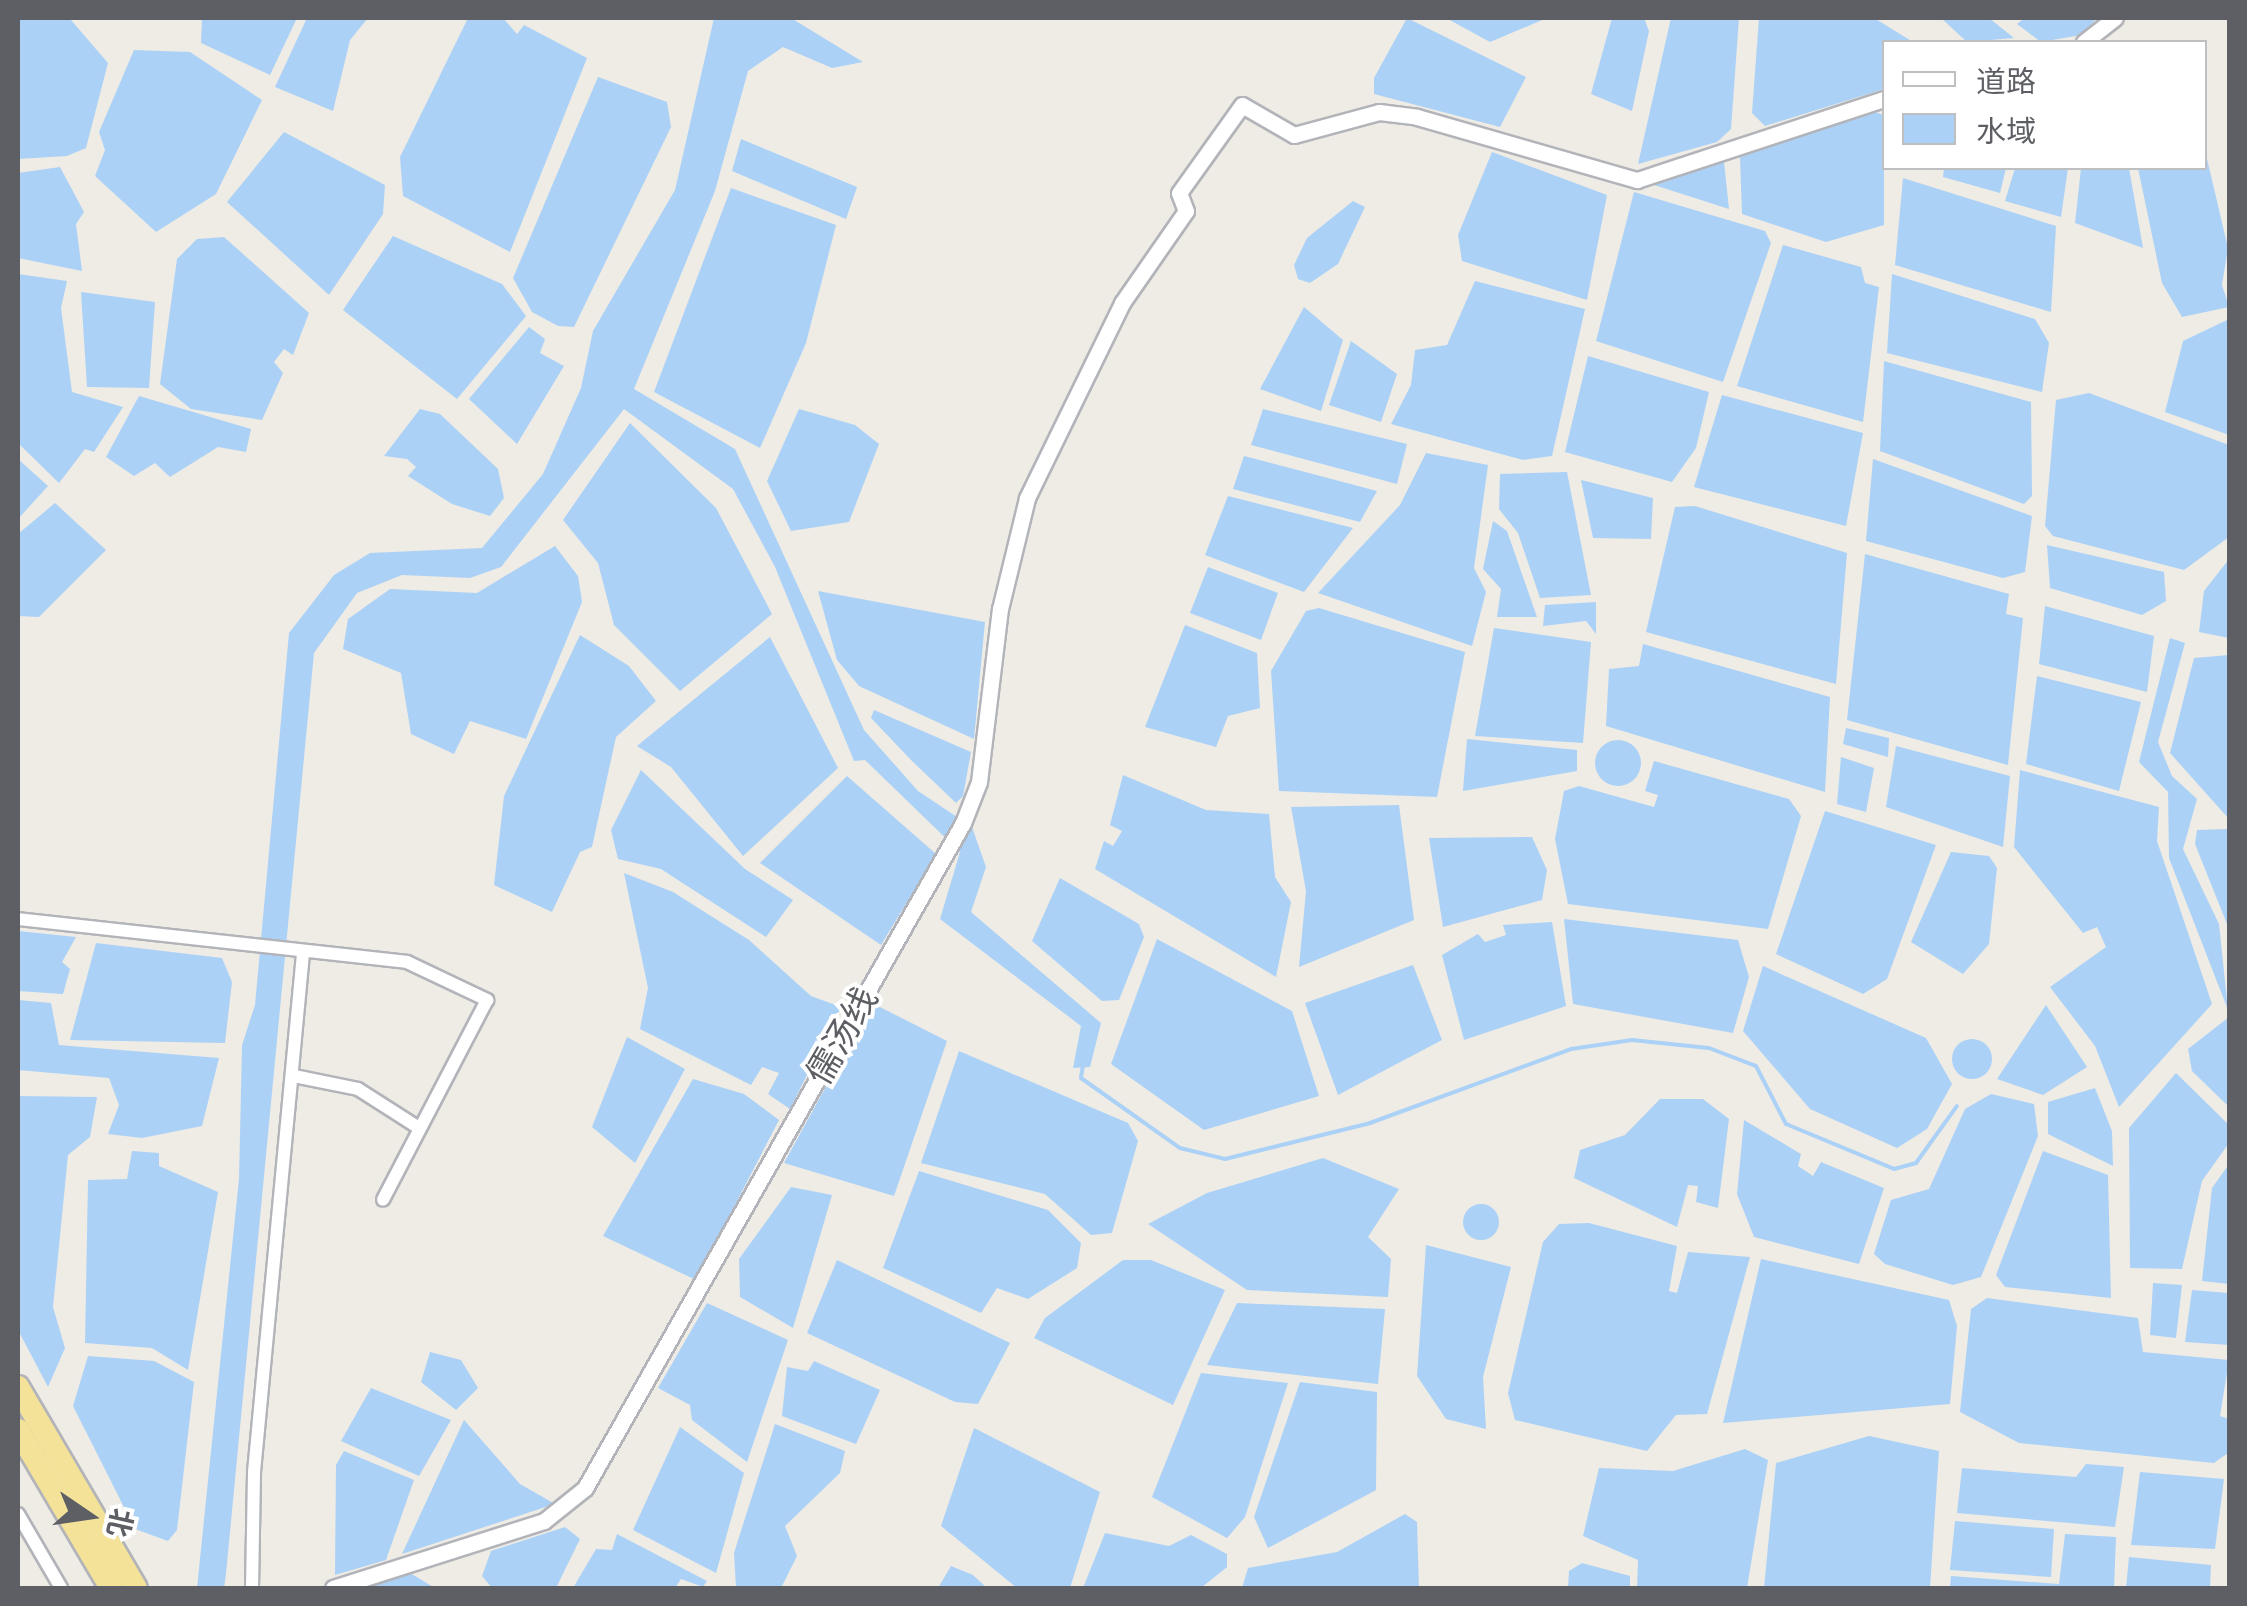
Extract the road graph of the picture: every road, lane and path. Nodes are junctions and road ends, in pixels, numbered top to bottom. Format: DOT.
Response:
graph roads {
  1 [pos="2115,18"];
  2 [pos="2087,40"];
  3 [pos="1882,99"];
  4 [pos="18,920"];
  5 [pos="303,954"];
  6 [pos="294,1076"];
  7 [pos="420,1128"];
  8 [pos="383,1200"];
  9 [pos="18,1387"];
  10 [pos="18,1430"];
  11 [pos="18,1514"];
  12 [pos="61,1588"];
  13 [pos="111,1588"];
  14 [pos="136,1588"];
  15 [pos="252,1588"];
  16 [pos="333,1588"];
  1 -- 2 [label="street"];
  3 -- 16 [label="street, 儒汤线"];
  4 -- 5 [label="street"];
  5 -- 6 [label="street"];
  5 -- 7 [label="street"];
  6 -- 7 [label="street"];
  6 -- 15 [label="street"];
  7 -- 8 [label="street"];
  9 -- 14 [label="highway"];
  10 -- 13 [label="highway"];
  11 -- 12 [label="street"];
}
